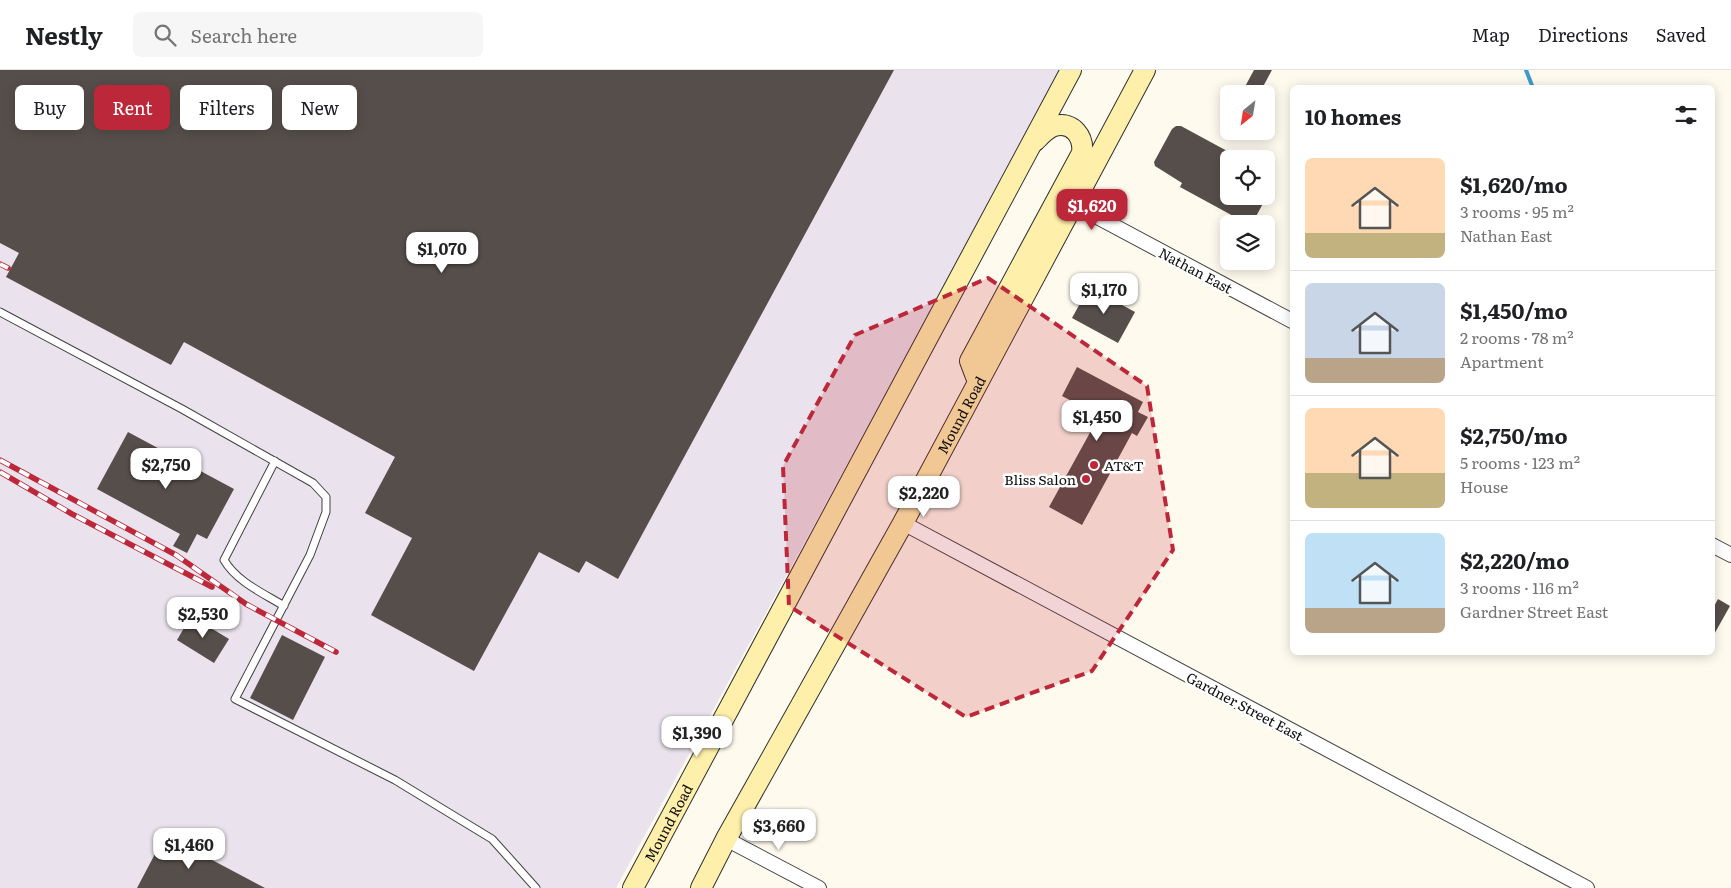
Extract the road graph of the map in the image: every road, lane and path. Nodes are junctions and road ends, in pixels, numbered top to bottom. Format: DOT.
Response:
graph roads {
  1 [pos="1071,70"];
  2 [pos="1145,70"];
  3 [pos="1031,144"];
  4 [pos="1073,204"];
  5 [pos="0,312"];
  6 [pos="1290,320"];
  7 [pos="978,382"];
  8 [pos="1095,416"];
  9 [pos="1078,421"];
  10 [pos="275,461"];
  11 [pos="903,523"];
  12 [pos="1715,547"];
  13 [pos="1731,555"];
  14 [pos="284,606"];
  15 [pos="772,631"];
  16 [pos="726,839"];
  17 [pos="536,888"];
  18 [pos="634,888"];
  19 [pos="647,888"];
  20 [pos="701,888"];
  21 [pos="819,888"];
  22 [pos="1587,888"];
  1 -- 3 [label="main road, Mound Road"];
  2 -- 4 [label="main road, Mound Road"];
  3 -- 7 [label="main road"];
  3 -- 15 [label="main road, Mound Road"];
  4 -- 6 [label="street, Nathan East"];
  4 -- 7 [label="main road, Mound Road"];
  5 -- 10 [label="lane"];
  7 -- 11 [label="main road, Mound Road"];
  8 -- 9 [label="path"];
  10 -- 14 [label="lane"];
  10 -- 14 [label="lane"];
  11 -- 16 [label="main road, Mound Road"];
  11 -- 22 [label="street, Gardner Street East"];
  12 -- 13 [label="street"];
  14 -- 17 [label="lane"];
  15 -- 18 [label="main road, Mound Road"];
  15 -- 19 [label="main road"];
  16 -- 20 [label="main road, Mound Road"];
  16 -- 21 [label="street"];
}
